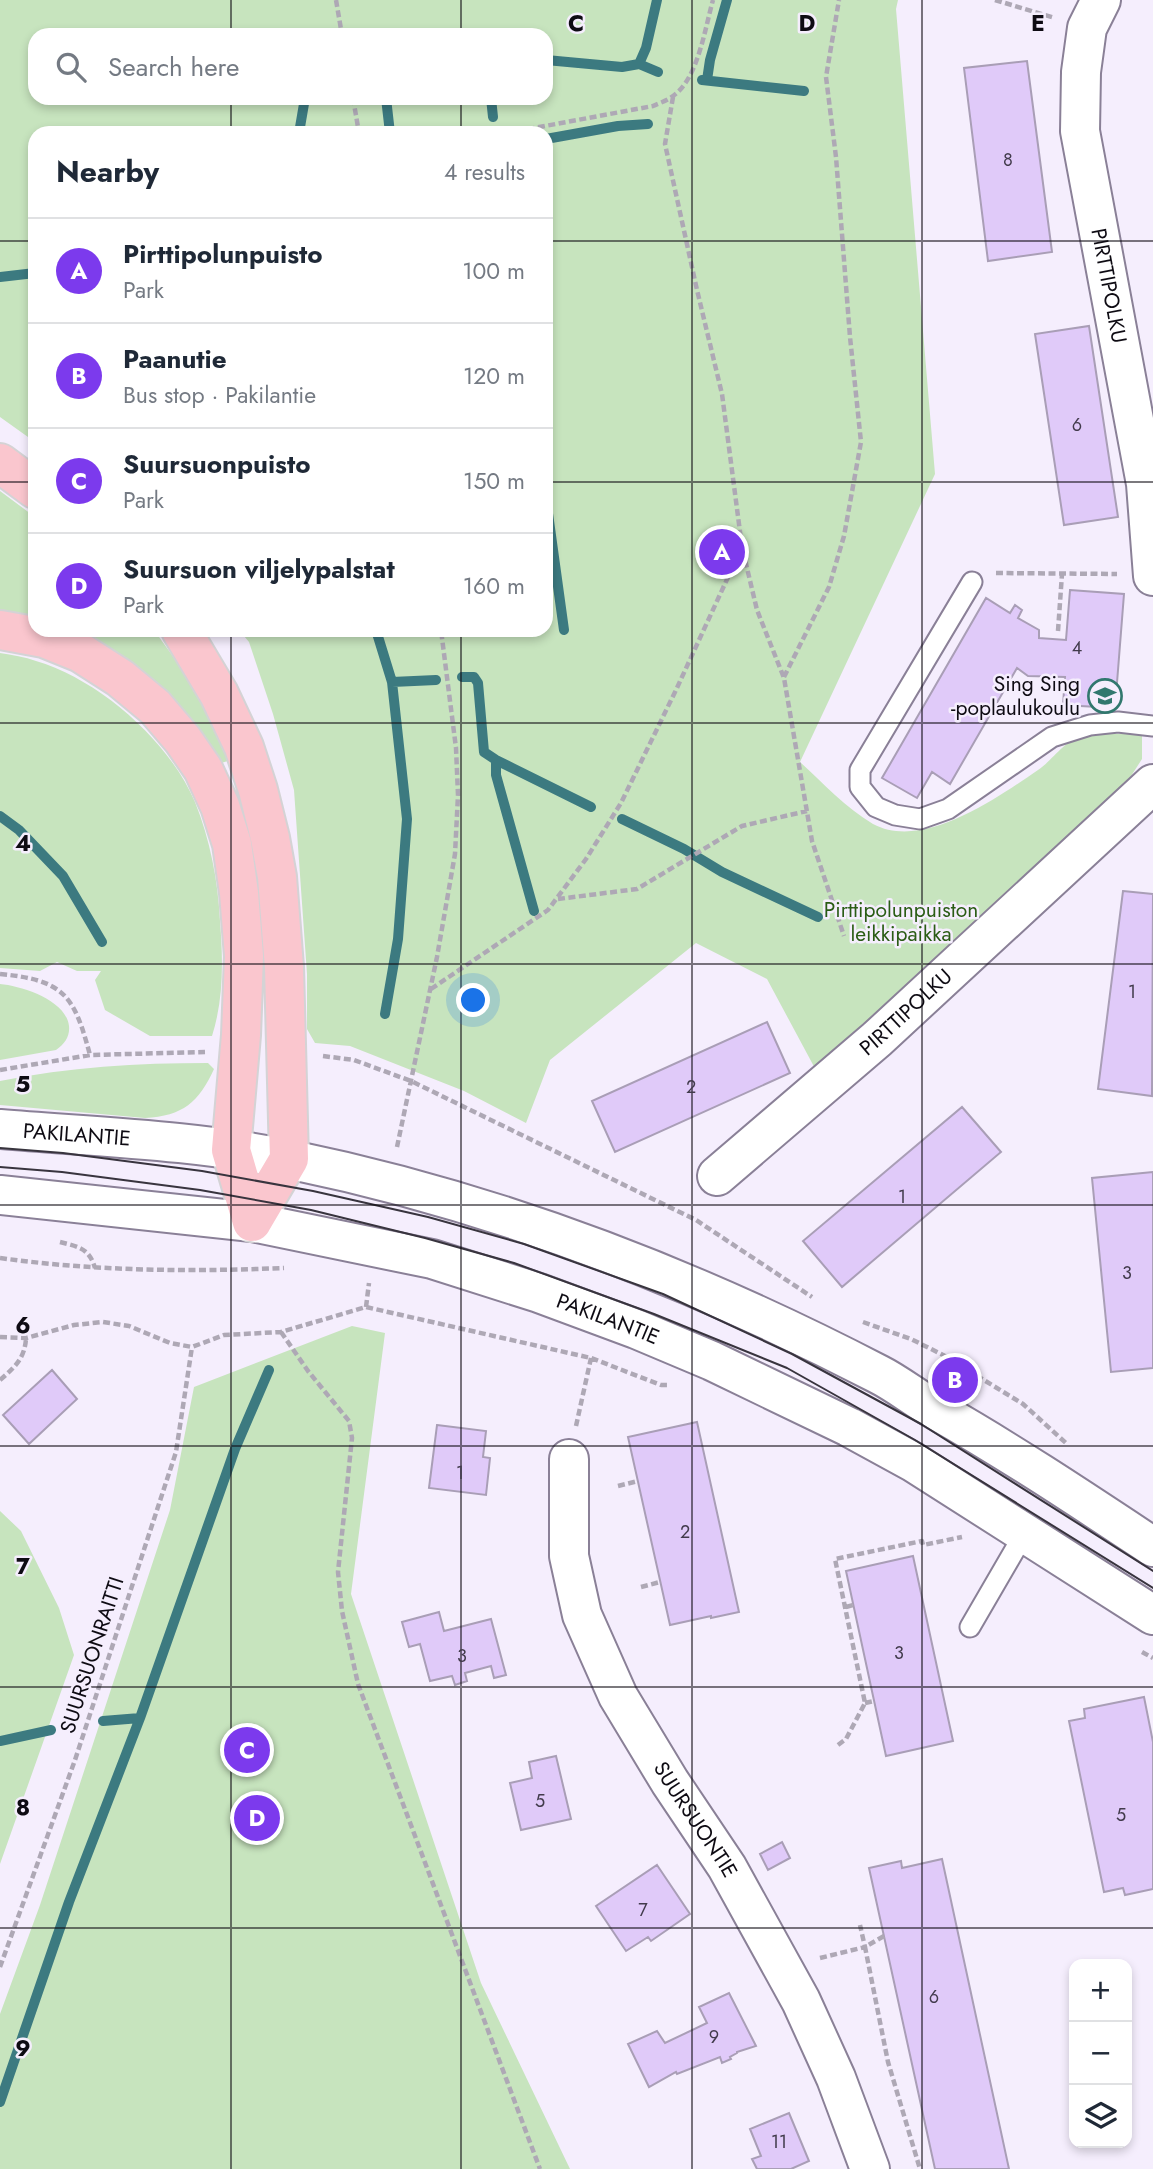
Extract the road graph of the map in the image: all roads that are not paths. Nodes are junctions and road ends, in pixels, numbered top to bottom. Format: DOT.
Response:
graph roads {
  1 [pos="1094,14"];
  2 [pos="0,463"];
  3 [pos="28,484"];
  4 [pos="1153,575"];
  5 [pos="972,582"];
  6 [pos="0,630"];
  7 [pos="28,635"];
  8 [pos="38,637"];
  9 [pos="185,637"];
  10 [pos="1153,726"];
  11 [pos="1153,784"];
  12 [pos="0,1129"];
  13 [pos="231,1150"];
  14 [pos="289,1159"];
  15 [pos="717,1176"];
  16 [pos="0,1195"];
  17 [pos="252,1222"];
  18 [pos="569,1459"];
  19 [pos="1024,1534"];
  20 [pos="1149,1536"];
  21 [pos="1153,1615"];
  22 [pos="970,1627"];
  23 [pos="870,2169"];
  1 -- 4 [label="main road, PIRTTIPOLKU"];
  2 -- 3 [label="highway"];
  5 -- 10 [label="lane"];
  6 -- 7 [label="highway"];
  8 -- 13 [label="highway"];
  9 -- 14 [label="highway"];
  11 -- 15 [label="main road, PIRTTIPOLKU"];
  12 -- 13 [label="main road, PAKILANTIE"];
  13 -- 14 [label="main road, PAKILANTIE"];
  13 -- 17 [label="highway"];
  14 -- 17 [label="highway"];
  14 -- 20 [label="main road, PAKILANTIE"];
  16 -- 17 [label="main road, PAKILANTIE"];
  17 -- 19 [label="main road, PAKILANTIE"];
  18 -- 23 [label="main road, SUURSUONTIE"];
  19 -- 21 [label="main road, PAKILANTIE"];
  19 -- 22 [label="lane"];
}
